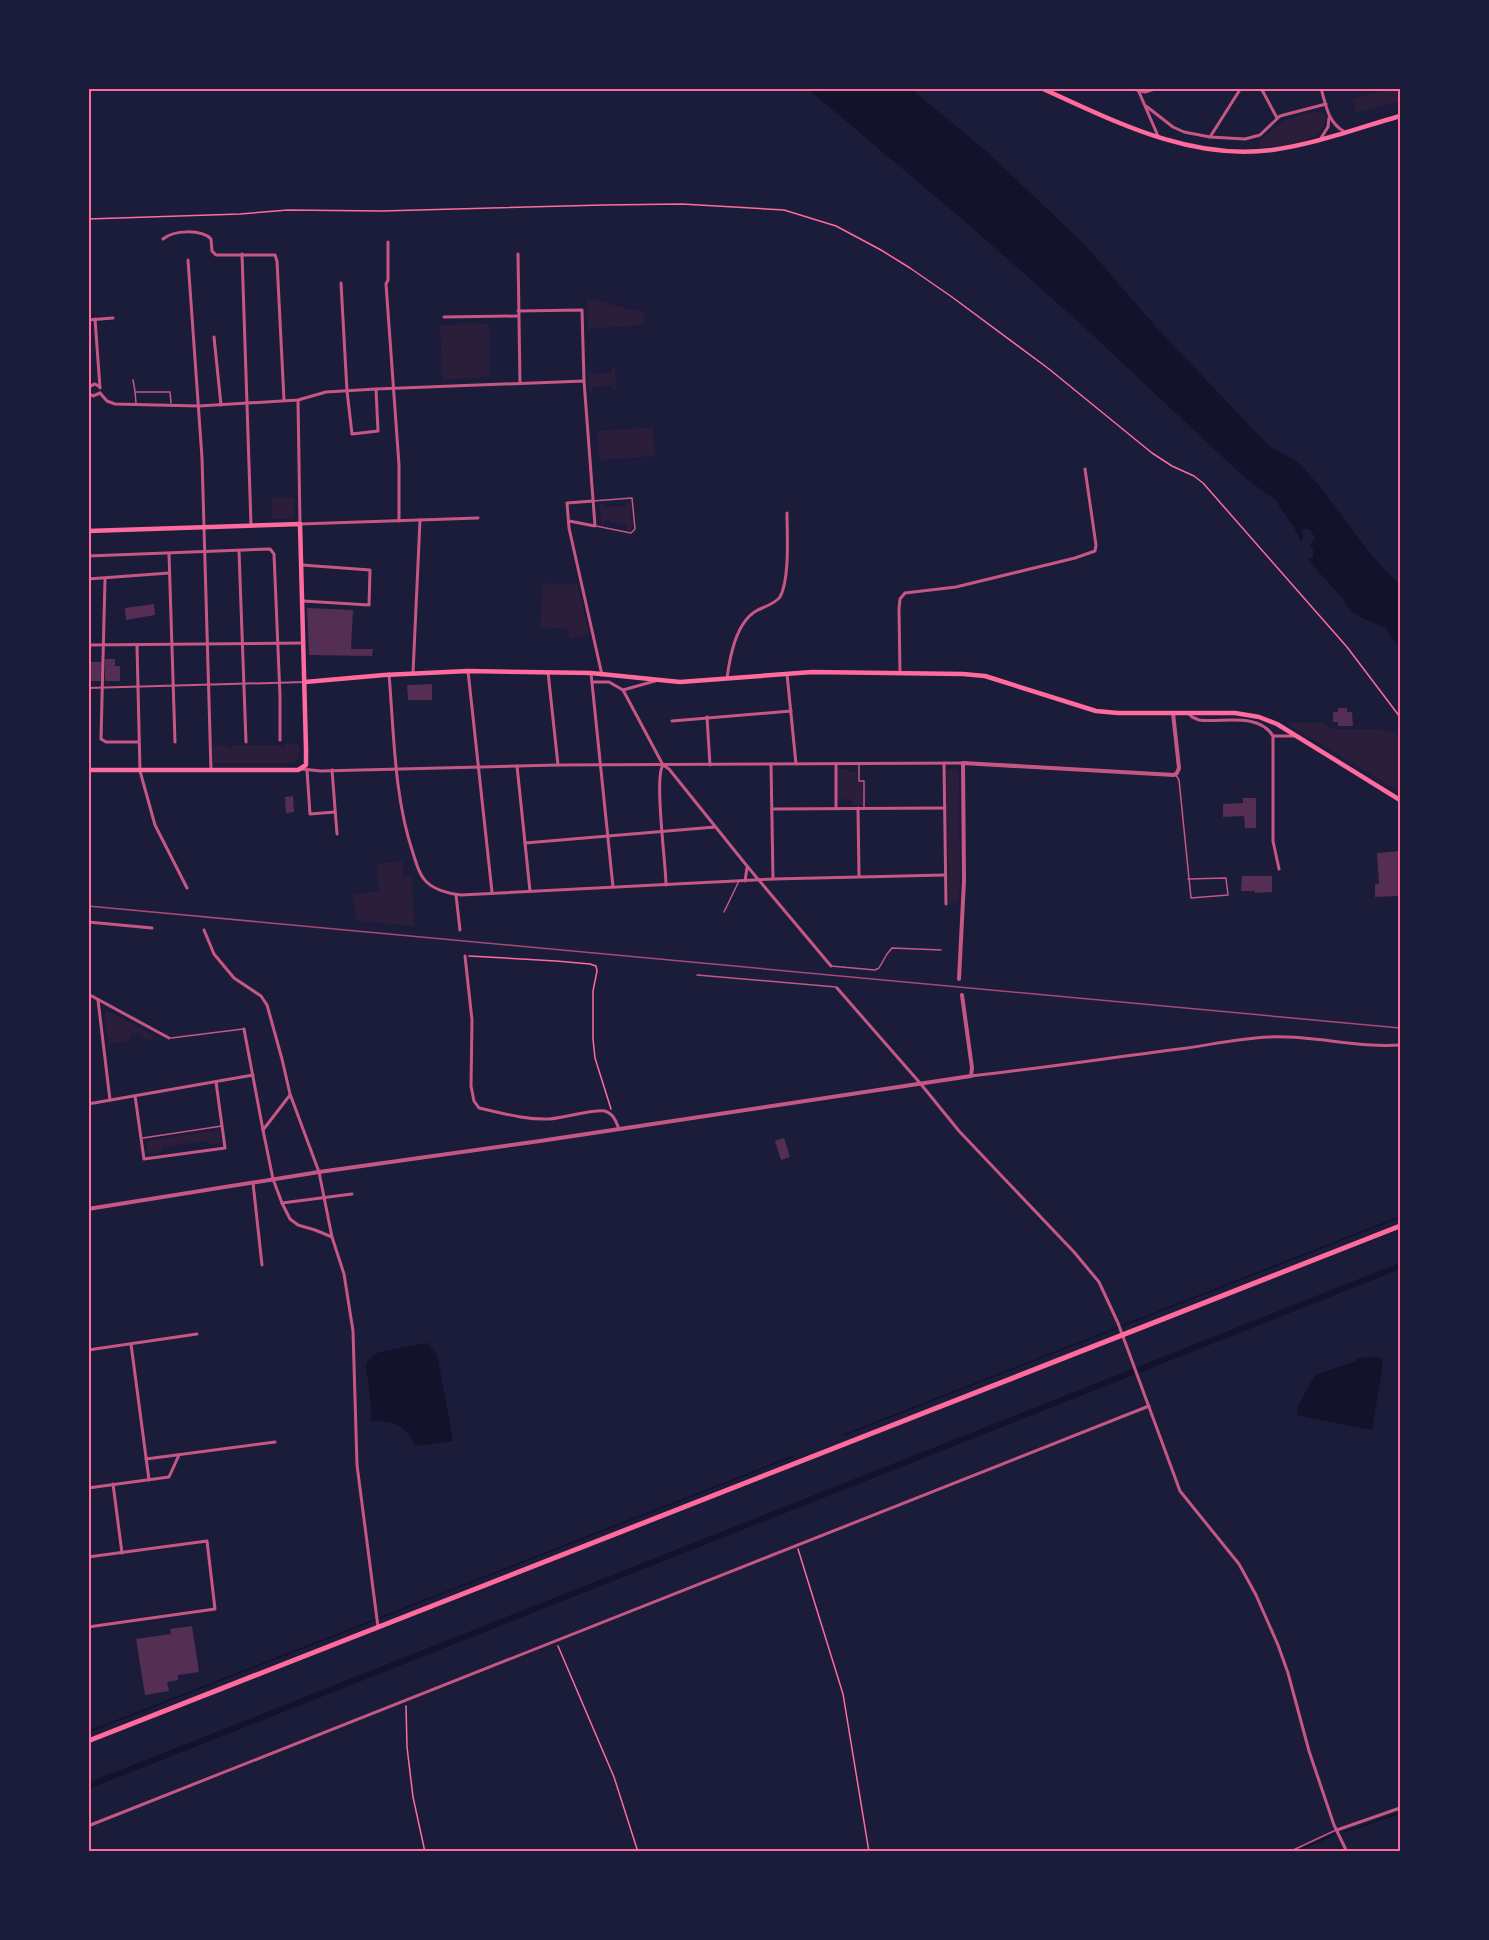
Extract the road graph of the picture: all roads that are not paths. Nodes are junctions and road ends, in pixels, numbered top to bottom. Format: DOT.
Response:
graph roads {
  1 [pos="1041,88"];
  2 [pos="1129,88"];
  3 [pos="1158,88"];
  4 [pos="1241,88"];
  5 [pos="1261,88"];
  6 [pos="1322,88"];
  7 [pos="1140,92"];
  8 [pos="1326,104"];
  9 [pos="1146,106"];
  10 [pos="1401,116"];
  11 [pos="1277,118"];
  12 [pos="1329,118"];
  13 [pos="1345,132"];
  14 [pos="1210,137"];
  15 [pos="1159,138"];
  16 [pos="1320,139"];
  17 [pos="163,239"];
  18 [pos="388,242"];
  19 [pos="242,254"];
  20 [pos="518,254"];
  21 [pos="188,260"];
  22 [pos="341,283"];
  23 [pos="518,311"];
  24 [pos="518,316"];
  25 [pos="444,317"];
  26 [pos="113,318"];
  27 [pos="95,319"];
  28 [pos="88,320"];
  29 [pos="214,337"];
  30 [pos="133,380"];
  31 [pos="584,381"];
  32 [pos="520,383"];
  33 [pos="89,385"];
  34 [pos="394,388"];
  35 [pos="376,389"];
  36 [pos="100,391"];
  37 [pos="347,391"];
  38 [pos="135,392"];
  39 [pos="89,394"];
  40 [pos="298,399"];
  41 [pos="284,400"];
  42 [pos="247,403"];
  43 [pos="136,404"];
  44 [pos="221,405"];
  45 [pos="171,406"];
  46 [pos="199,406"];
  47 [pos="1085,470"];
  48 [pos="593,501"];
  49 [pos="788,513"];
  50 [pos="478,518"];
  51 [pos="420,520"];
  52 [pos="399,521"];
  53 [pos="568,521"];
  54 [pos="300,524"];
  55 [pos="251,525"];
  56 [pos="595,526"];
  57 [pos="204,527"];
  58 [pos="88,531"];
  59 [pos="239,551"];
  60 [pos="204,553"];
  61 [pos="169,554"];
  62 [pos="88,556"];
  63 [pos="302,565"];
  64 [pos="169,573"];
  65 [pos="88,579"];
  66 [pos="105,579"];
  67 [pos="303,601"];
  68 [pos="305,643"];
  69 [pos="278,644"];
  70 [pos="88,645"];
  71 [pos="104,645"];
  72 [pos="171,645"];
  73 [pos="207,645"];
  74 [pos="243,645"];
  75 [pos="137,646"];
  76 [pos="468,671"];
  77 [pos="548,672"];
  78 [pos="413,673"];
  79 [pos="591,673"];
  80 [pos="900,673"];
  81 [pos="389,674"];
  82 [pos="787,674"];
  83 [pos="602,675"];
  84 [pos="727,680"];
  85 [pos="655,681"];
  86 [pos="305,682"];
  87 [pos="592,682"];
  88 [pos="280,683"];
  89 [pos="244,684"];
  90 [pos="208,685"];
  91 [pos="173,686"];
  92 [pos="137,687"];
  93 [pos="88,688"];
  94 [pos="102,688"];
  95 [pos="623,690"];
  96 [pos="791,711"];
  97 [pos="1173,713"];
  98 [pos="1188,713"];
  99 [pos="707,717"];
  100 [pos="672,721"];
  101 [pos="1273,736"];
  102 [pos="1297,736"];
  103 [pos="280,740"];
  104 [pos="139,742"];
  105 [pos="175,742"];
  106 [pos="246,742"];
  107 [pos="859,763"];
  108 [pos="944,763"];
  109 [pos="771,764"];
  110 [pos="796,764"];
  111 [pos="836,764"];
  112 [pos="963,764"];
  113 [pos="558,765"];
  114 [pos="601,765"];
  115 [pos="663,765"];
  116 [pos="710,765"];
  117 [pos="516,766"];
  118 [pos="478,767"];
  119 [pos="398,769"];
  120 [pos="88,770"];
  121 [pos="211,770"];
  122 [pos="304,770"];
  123 [pos="332,770"];
  124 [pos="140,771"];
  125 [pos="1176,775"];
  126 [pos="1401,800"];
  127 [pos="836,808"];
  128 [pos="858,808"];
  129 [pos="864,808"];
  130 [pos="945,808"];
  131 [pos="772,809"];
  132 [pos="335,812"];
  133 [pos="716,827"];
  134 [pos="662,832"];
  135 [pos="337,834"];
  136 [pos="608,834"];
  137 [pos="525,843"];
  138 [pos="747,866"];
  139 [pos="1279,869"];
  140 [pos="945,875"];
  141 [pos="859,876"];
  142 [pos="773,879"];
  143 [pos="1188,879"];
  144 [pos="759,880"];
  145 [pos="739,881"];
  146 [pos="745,881"];
  147 [pos="666,885"];
  148 [pos="613,887"];
  149 [pos="187,888"];
  150 [pos="530,891"];
  151 [pos="492,892"];
  152 [pos="456,895"];
  153 [pos="946,904"];
  154 [pos="724,912"];
  155 [pos="88,922"];
  156 [pos="152,927"];
  157 [pos="204,930"];
  158 [pos="460,930"];
  159 [pos="941,951"];
  160 [pos="465,956"];
  161 [pos="831,966"];
  162 [pos="697,975"];
  163 [pos="959,979"];
  164 [pos="837,987"];
  165 [pos="88,994"];
  166 [pos="962,995"];
  167 [pos="98,1000"];
  168 [pos="244,1029"];
  169 [pos="169,1038"];
  170 [pos="1401,1045"];
  171 [pos="253,1075"];
  172 [pos="971,1076"];
  173 [pos="216,1082"];
  174 [pos="920,1083"];
  175 [pos="290,1094"];
  176 [pos="135,1096"];
  177 [pos="110,1100"];
  178 [pos="88,1104"];
  179 [pos="222,1126"];
  180 [pos="619,1129"];
  181 [pos="263,1130"];
  182 [pos="141,1138"];
  183 [pos="319,1172"];
  184 [pos="273,1179"];
  185 [pos="253,1183"];
  186 [pos="352,1194"];
  187 [pos="323,1198"];
  188 [pos="282,1203"];
  189 [pos="88,1209"];
  190 [pos="1401,1226"];
  191 [pos="332,1237"];
  192 [pos="262,1265"];
  193 [pos="197,1334"];
  194 [pos="1122,1336"];
  195 [pos="131,1344"];
  196 [pos="88,1350"];
  197 [pos="1149,1406"];
  198 [pos="275,1442"];
  199 [pos="179,1455"];
  200 [pos="146,1459"];
  201 [pos="149,1480"];
  202 [pos="113,1484"];
  203 [pos="88,1488"];
  204 [pos="122,1553"];
  205 [pos="88,1557"];
  206 [pos="378,1625"];
  207 [pos="88,1627"];
  208 [pos="88,1741"];
  209 [pos="1401,1808"];
  210 [pos="88,1826"];
  211 [pos="1336,1830"];
  212 [pos="1289,1851"];
  213 [pos="1347,1851"];
  1 -- 15 [label="main road"];
  2 -- 7 [label="street"];
  3 -- 7 [label="street"];
  4 -- 14 [label="street"];
  5 -- 11 [label="street"];
  6 -- 8 [label="street"];
  7 -- 9 [label="street"];
  8 -- 11 [label="street"];
  8 -- 12 [label="street"];
  9 -- 14 [label="street"];
  9 -- 15 [label="street"];
  10 -- 13 [label="main road"];
  11 -- 14 [label="street"];
  12 -- 13 [label="street"];
  12 -- 16 [label="street"];
  13 -- 16 [label="main road"];
  15 -- 16 [label="main road"];
  17 -- 19 [label="street"];
  18 -- 34 [label="street"];
  19 -- 41 [label="street"];
  19 -- 42 [label="street"];
  20 -- 23 [label="street"];
  21 -- 46 [label="street"];
  22 -- 37 [label="street"];
  23 -- 24 [label="street"];
  23 -- 31 [label="street"];
  24 -- 25 [label="street"];
  24 -- 32 [label="street"];
  26 -- 27 [label="street"];
  27 -- 28 [label="street"];
  27 -- 36 [label="street"];
  29 -- 44 [label="street"];
  30 -- 38 [label="lane"];
  31 -- 32 [label="street"];
  31 -- 48 [label="street"];
  32 -- 34 [label="street"];
  33 -- 36 [label="street"];
  34 -- 35 [label="street"];
  34 -- 52 [label="street"];
  35 -- 37 [label="street"];
  35 -- 37 [label="street"];
  36 -- 39 [label="street"];
  36 -- 43 [label="street"];
  37 -- 40 [label="street"];
  38 -- 43 [label="lane"];
  38 -- 45 [label="lane"];
  40 -- 41 [label="street"];
  40 -- 54 [label="street"];
  41 -- 42 [label="street"];
  42 -- 44 [label="street"];
  42 -- 55 [label="street"];
  43 -- 45 [label="street"];
  44 -- 46 [label="street"];
  45 -- 46 [label="street"];
  46 -- 57 [label="street"];
  47 -- 80 [label="street"];
  48 -- 53 [label="street"];
  48 -- 56 [label="street"];
  48 -- 56 [label="lane"];
  49 -- 84 [label="street"];
  50 -- 51 [label="street"];
  51 -- 52 [label="street"];
  51 -- 78 [label="street"];
  52 -- 54 [label="street"];
  53 -- 56 [label="street"];
  53 -- 83 [label="street"];
  54 -- 55 [label="main road"];
  54 -- 63 [label="main road"];
  55 -- 57 [label="main road"];
  57 -- 58 [label="main road"];
  57 -- 60 [label="street"];
  59 -- 60 [label="street"];
  59 -- 69 [label="street"];
  59 -- 74 [label="street"];
  60 -- 61 [label="street"];
  60 -- 73 [label="street"];
  61 -- 62 [label="street"];
  61 -- 64 [label="street"];
  63 -- 67 [label="main road"];
  63 -- 67 [label="street"];
  64 -- 66 [label="street"];
  64 -- 72 [label="street"];
  65 -- 66 [label="street"];
  66 -- 71 [label="street"];
  67 -- 68 [label="main road"];
  68 -- 69 [label="street"];
  68 -- 86 [label="main road"];
  69 -- 74 [label="street"];
  69 -- 88 [label="street"];
  70 -- 71 [label="street"];
  71 -- 75 [label="street"];
  71 -- 94 [label="street"];
  72 -- 73 [label="street"];
  72 -- 75 [label="street"];
  72 -- 91 [label="street"];
  73 -- 74 [label="street"];
  73 -- 90 [label="street"];
  74 -- 89 [label="street"];
  75 -- 92 [label="street"];
  76 -- 77 [label="main road"];
  76 -- 78 [label="main road"];
  76 -- 118 [label="street"];
  77 -- 79 [label="main road"];
  77 -- 113 [label="street"];
  78 -- 81 [label="main road"];
  79 -- 83 [label="main road"];
  79 -- 87 [label="street"];
  80 -- 82 [label="main road"];
  80 -- 97 [label="main road"];
  81 -- 86 [label="main road"];
  81 -- 119 [label="street"];
  82 -- 84 [label="main road"];
  82 -- 96 [label="street"];
  83 -- 85 [label="main road"];
  84 -- 85 [label="main road"];
  85 -- 95 [label="street"];
  86 -- 88 [label="street"];
  86 -- 122 [label="main road"];
  87 -- 95 [label="street"];
  87 -- 114 [label="street"];
  88 -- 89 [label="street"];
  88 -- 103 [label="street"];
  89 -- 90 [label="street"];
  89 -- 106 [label="street"];
  90 -- 91 [label="street"];
  90 -- 121 [label="street"];
  91 -- 92 [label="street"];
  91 -- 105 [label="street"];
  92 -- 94 [label="street"];
  92 -- 104 [label="street"];
  93 -- 94 [label="street"];
  94 -- 104 [label="street"];
  95 -- 115 [label="street"];
  96 -- 99 [label="street"];
  96 -- 110 [label="street"];
  97 -- 98 [label="main road"];
  97 -- 125 [label="street"];
  98 -- 101 [label="street"];
  98 -- 102 [label="main road"];
  99 -- 100 [label="street"];
  99 -- 116 [label="street"];
  101 -- 102 [label="street"];
  101 -- 139 [label="street"];
  102 -- 126 [label="main road"];
  104 -- 124 [label="street"];
  107 -- 108 [label="street"];
  107 -- 111 [label="street"];
  107 -- 129 [label="lane"];
  108 -- 112 [label="street"];
  108 -- 130 [label="street"];
  109 -- 110 [label="street"];
  109 -- 116 [label="street"];
  109 -- 131 [label="street"];
  110 -- 111 [label="street"];
  111 -- 127 [label="street"];
  112 -- 125 [label="street"];
  112 -- 163 [label="street"];
  113 -- 114 [label="street"];
  113 -- 117 [label="street"];
  114 -- 115 [label="street"];
  114 -- 136 [label="street"];
  115 -- 116 [label="street"];
  115 -- 133 [label="street"];
  115 -- 134 [label="street"];
  117 -- 118 [label="street"];
  117 -- 137 [label="street"];
  118 -- 119 [label="street"];
  118 -- 151 [label="street"];
  119 -- 123 [label="street"];
  119 -- 152 [label="street"];
  120 -- 124 [label="main road"];
  121 -- 122 [label="main road"];
  121 -- 124 [label="main road"];
  122 -- 123 [label="street"];
  122 -- 132 [label="street"];
  123 -- 132 [label="street"];
  124 -- 149 [label="street"];
  125 -- 143 [label="lane"];
  127 -- 128 [label="street"];
  127 -- 131 [label="street"];
  128 -- 129 [label="street"];
  128 -- 141 [label="street"];
  129 -- 130 [label="street"];
  130 -- 140 [label="street"];
  131 -- 142 [label="street"];
  132 -- 135 [label="street"];
  133 -- 134 [label="street"];
  133 -- 138 [label="street"];
  134 -- 136 [label="street"];
  134 -- 147 [label="street"];
  136 -- 137 [label="street"];
  136 -- 148 [label="street"];
  137 -- 150 [label="street"];
  138 -- 144 [label="street"];
  138 -- 146 [label="street"];
  140 -- 141 [label="street"];
  140 -- 153 [label="street"];
  141 -- 142 [label="street"];
  142 -- 144 [label="street"];
  143 -- 143 [label="lane"];
  144 -- 146 [label="street"];
  144 -- 161 [label="street"];
  145 -- 146 [label="street"];
  145 -- 147 [label="street"];
  145 -- 154 [label="lane"];
  147 -- 148 [label="street"];
  148 -- 150 [label="street"];
  150 -- 151 [label="street"];
  151 -- 152 [label="street"];
  152 -- 158 [label="street"];
  155 -- 156 [label="street"];
  157 -- 175 [label="street"];
  159 -- 161 [label="lane"];
  160 -- 180 [label="street"];
  162 -- 164 [label="lane"];
  164 -- 174 [label="street"];
  165 -- 167 [label="street"];
  166 -- 172 [label="street"];
  167 -- 169 [label="street"];
  167 -- 177 [label="street"];
  168 -- 169 [label="lane"];
  168 -- 171 [label="street"];
  170 -- 172 [label="street"];
  171 -- 173 [label="street"];
  171 -- 181 [label="street"];
  172 -- 174 [label="street"];
  173 -- 176 [label="street"];
  173 -- 179 [label="street"];
  174 -- 180 [label="street"];
  174 -- 194 [label="street"];
  175 -- 181 [label="street"];
  175 -- 183 [label="street"];
  176 -- 177 [label="street"];
  176 -- 182 [label="street"];
  177 -- 178 [label="street"];
  179 -- 182 [label="lane"];
  179 -- 182 [label="street"];
  180 -- 183 [label="street"];
  181 -- 184 [label="street"];
  183 -- 184 [label="street"];
  183 -- 187 [label="street"];
  184 -- 185 [label="street"];
  184 -- 188 [label="street"];
  185 -- 189 [label="street"];
  185 -- 192 [label="street"];
  186 -- 187 [label="street"];
  187 -- 188 [label="street"];
  187 -- 191 [label="street"];
  188 -- 191 [label="street"];
  190 -- 194 [label="main road"];
  191 -- 206 [label="street"];
  193 -- 195 [label="street"];
  194 -- 197 [label="street"];
  194 -- 206 [label="main road"];
  195 -- 196 [label="street"];
  195 -- 200 [label="street"];
  197 -- 210 [label="street"];
  197 -- 211 [label="street"];
  198 -- 199 [label="street"];
  199 -- 200 [label="street"];
  199 -- 201 [label="street"];
  200 -- 201 [label="street"];
  201 -- 202 [label="street"];
  202 -- 203 [label="street"];
  202 -- 204 [label="street"];
  204 -- 205 [label="street"];
  204 -- 207 [label="street"];
  206 -- 208 [label="main road"];
  209 -- 211 [label="street"];
  211 -- 212 [label="lane"];
  211 -- 213 [label="street"];
}
